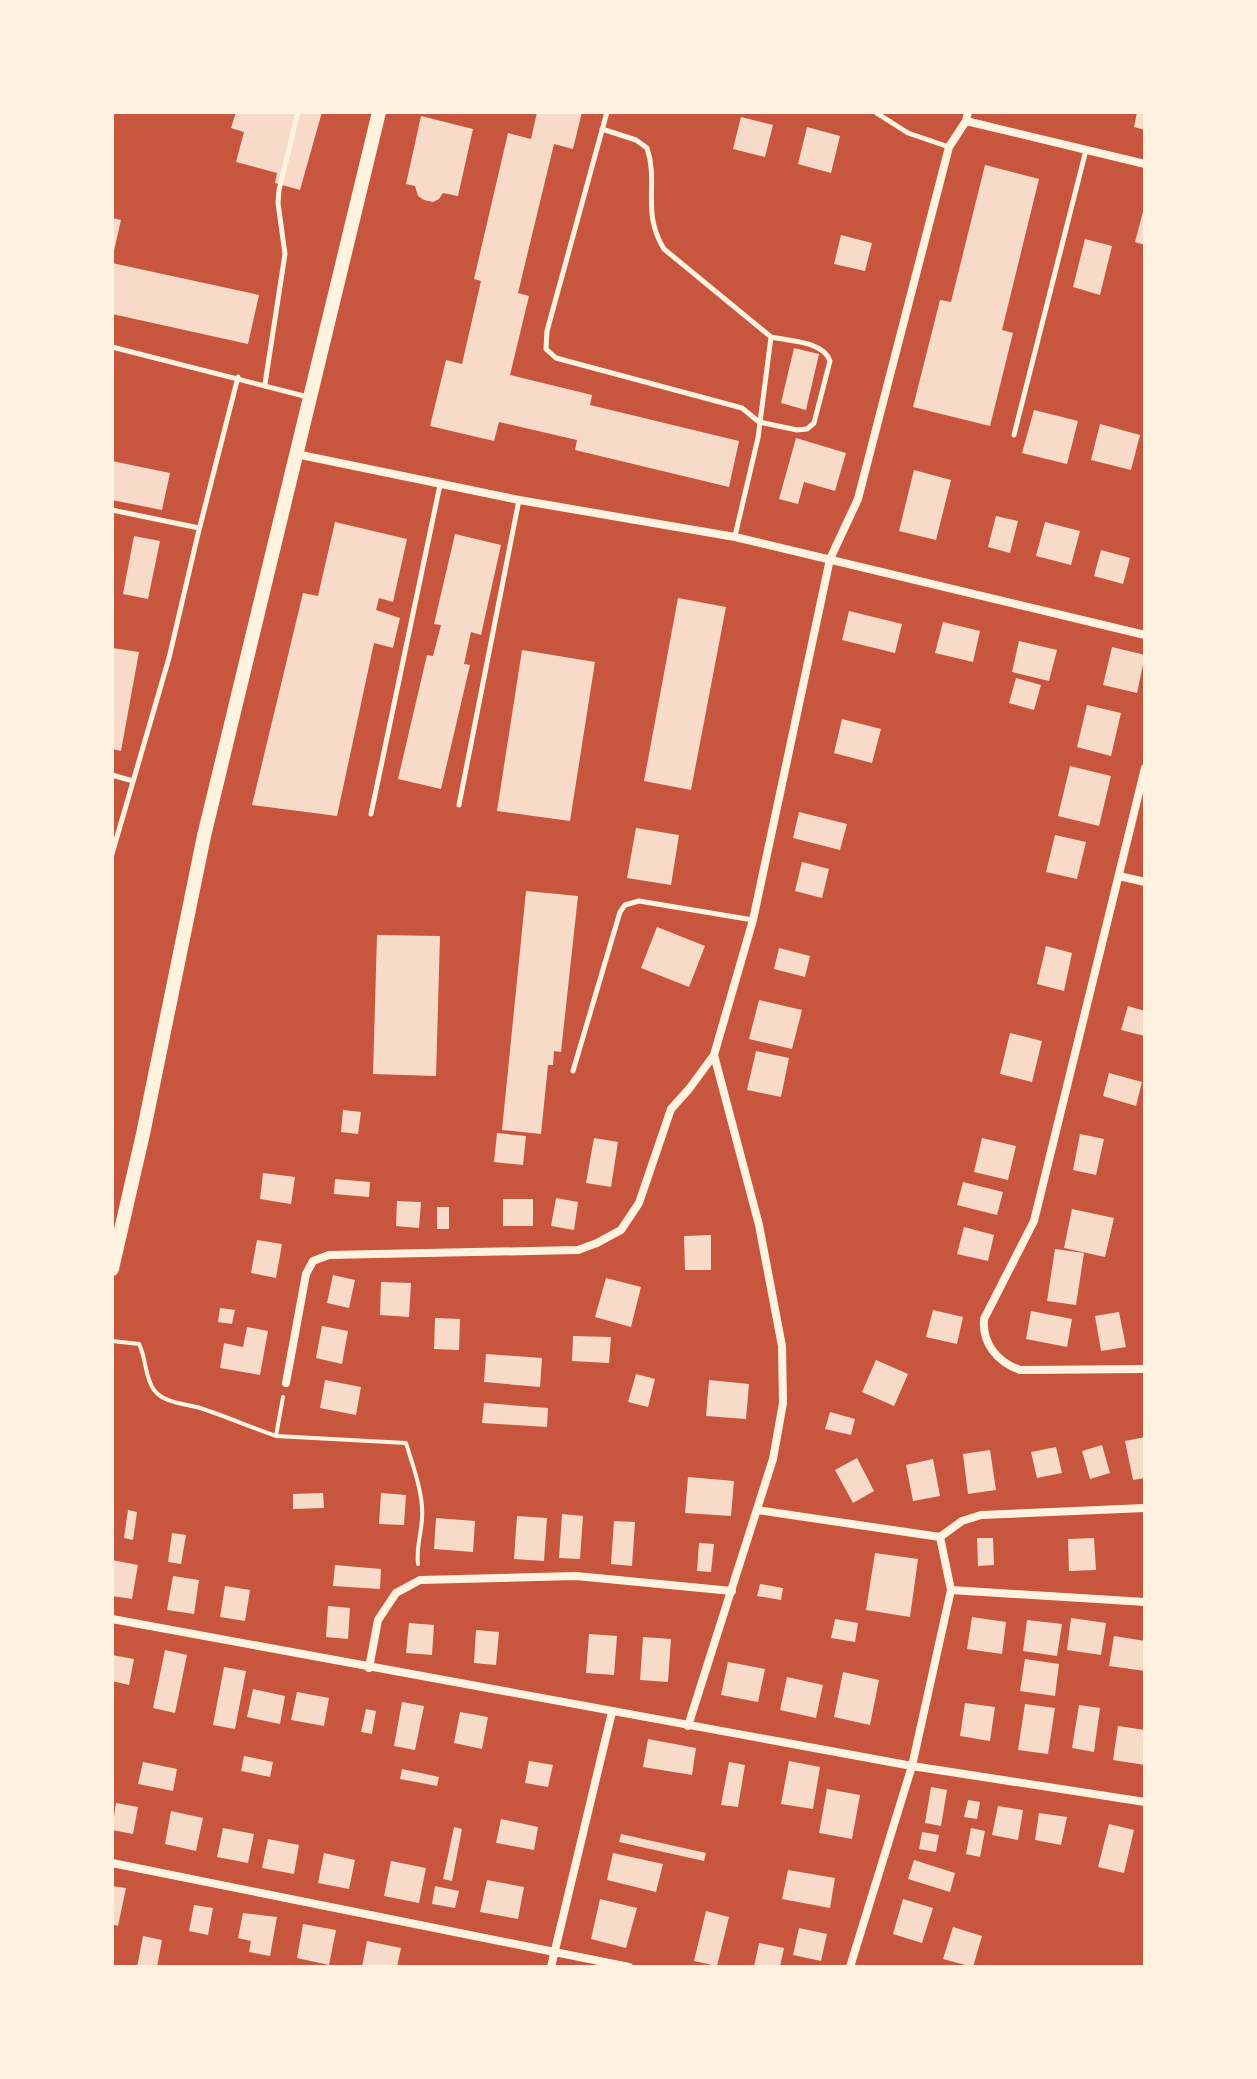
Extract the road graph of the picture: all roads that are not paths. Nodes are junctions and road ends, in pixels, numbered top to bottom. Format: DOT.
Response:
graph roads {
  1 [pos="298,112"];
  2 [pos="379,112"];
  3 [pos="607,112"];
  4 [pos="875,112"];
  5 [pos="967,116"];
  6 [pos="602,129"];
  7 [pos="949,147"];
  8 [pos="1086,149"];
  9 [pos="1145,164"];
  10 [pos="771,337"];
  11 [pos="112,347"];
  12 [pos="238,377"];
  13 [pos="265,384"];
  14 [pos="309,397"];
  15 [pos="759,422"];
  16 [pos="1014,435"];
  17 [pos="296,454"];
  18 [pos="440,484"];
  19 [pos="519,500"];
  20 [pos="112,510"];
  21 [pos="199,528"];
  22 [pos="735,537"];
  23 [pos="830,559"];
  24 [pos="1145,635"];
  25 [pos="1145,768"];
  26 [pos="112,775"];
  27 [pos="133,781"];
  28 [pos="459,805"];
  29 [pos="371,814"];
  30 [pos="112,854"];
  31 [pos="1119,876"];
  32 [pos="1145,882"];
  33 [pos="753,920"];
  34 [pos="714,1055"];
  35 [pos="573,1071"];
  36 [pos="112,1269"];
  37 [pos="1145,1369"];
  38 [pos="286,1383"];
  39 [pos="1145,1508"];
  40 [pos="757,1510"];
  41 [pos="940,1537"];
  42 [pos="951,1590"];
  43 [pos="732,1591"];
  44 [pos="1145,1602"];
  45 [pos="112,1619"];
  46 [pos="369,1668"];
  47 [pos="612,1712"];
  48 [pos="688,1726"];
  49 [pos="912,1766"];
  50 [pos="1145,1802"];
  51 [pos="112,1863"];
  52 [pos="555,1952"];
  53 [pos="551,1967"];
  54 [pos="629,1967"];
  55 [pos="850,1967"];
  1 -- 13 [label="lane"];
  2 -- 14 [label="main road"];
  3 -- 6 [label="lane"];
  4 -- 7 [label="lane"];
  5 -- 7 [label="street"];
  5 -- 8 [label="street"];
  6 -- 10 [label="lane"];
  6 -- 15 [label="lane"];
  7 -- 23 [label="street"];
  8 -- 9 [label="street"];
  8 -- 16 [label="lane"];
  10 -- 15 [label="lane"];
  10 -- 15 [label="lane"];
  11 -- 12 [label="lane"];
  12 -- 13 [label="lane"];
  12 -- 21 [label="lane"];
  13 -- 14 [label="lane"];
  14 -- 17 [label="main road"];
  15 -- 22 [label="lane"];
  17 -- 18 [label="street"];
  17 -- 36 [label="main road"];
  18 -- 19 [label="street"];
  18 -- 29 [label="lane"];
  19 -- 22 [label="street"];
  19 -- 28 [label="lane"];
  20 -- 21 [label="lane"];
  21 -- 27 [label="lane"];
  22 -- 23 [label="street"];
  23 -- 24 [label="street"];
  23 -- 33 [label="street"];
  25 -- 31 [label="street"];
  26 -- 27 [label="lane"];
  27 -- 30 [label="lane"];
  31 -- 32 [label="street"];
  31 -- 37 [label="street"];
  33 -- 34 [label="street"];
  33 -- 35 [label="lane"];
  34 -- 38 [label="street"];
  34 -- 40 [label="street"];
  39 -- 41 [label="street"];
  40 -- 41 [label="street"];
  40 -- 43 [label="street"];
  41 -- 42 [label="street"];
  42 -- 44 [label="street"];
  42 -- 49 [label="street"];
  43 -- 46 [label="street"];
  43 -- 48 [label="street"];
  45 -- 46 [label="street"];
  46 -- 47 [label="street"];
  47 -- 48 [label="street"];
  47 -- 52 [label="street"];
  48 -- 49 [label="street"];
  49 -- 50 [label="street"];
  49 -- 55 [label="street"];
  51 -- 52 [label="street"];
  52 -- 53 [label="street"];
  52 -- 54 [label="street"];
}
